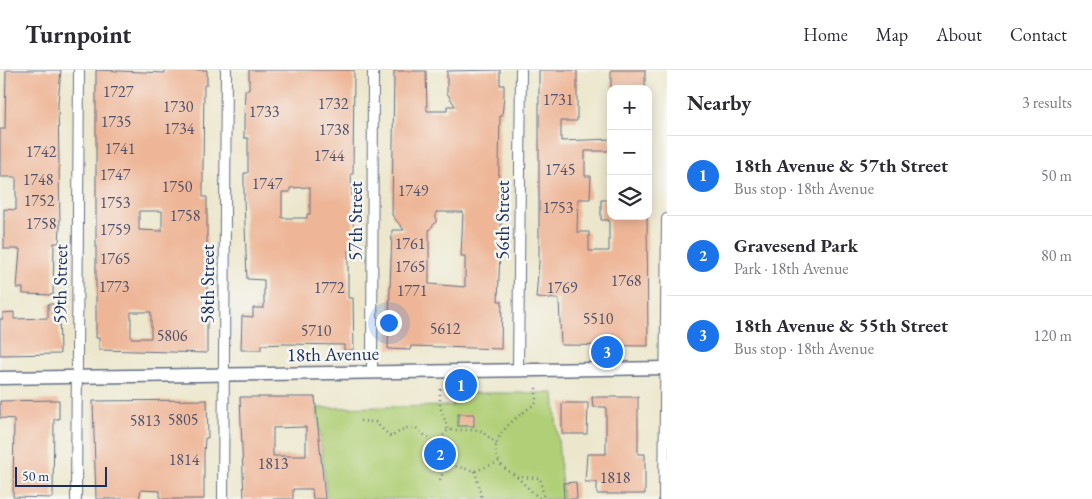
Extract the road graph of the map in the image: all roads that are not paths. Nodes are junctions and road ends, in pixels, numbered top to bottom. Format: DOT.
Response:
graph roads {
  1 [pos="79,70"];
  2 [pos="226,70"];
  3 [pos="373,70"];
  4 [pos="521,70"];
  5 [pos="667,219"];
  6 [pos="666,368"];
  7 [pos="518,371"];
  8 [pos="372,372"];
  9 [pos="223,374"];
  10 [pos="76,376"];
  11 [pos="0,378"];
  12 [pos="76,499"];
  13 [pos="223,499"];
  14 [pos="664,499"];
  1 -- 10 [label="street, 59th Street"];
  2 -- 9 [label="street, 58th Street"];
  3 -- 8 [label="street, 57th Street"];
  4 -- 7 [label="street, 56th Street"];
  5 -- 6 [label="street"];
  6 -- 7 [label="street, 18th Avenue"];
  6 -- 14 [label="street"];
  7 -- 8 [label="street, 18th Avenue"];
  8 -- 9 [label="street, 18th Avenue"];
  9 -- 10 [label="street, 18th Avenue"];
  9 -- 13 [label="street, 58th Street"];
  10 -- 11 [label="street, 18th Avenue"];
  10 -- 12 [label="street, 59th Street"];
}
